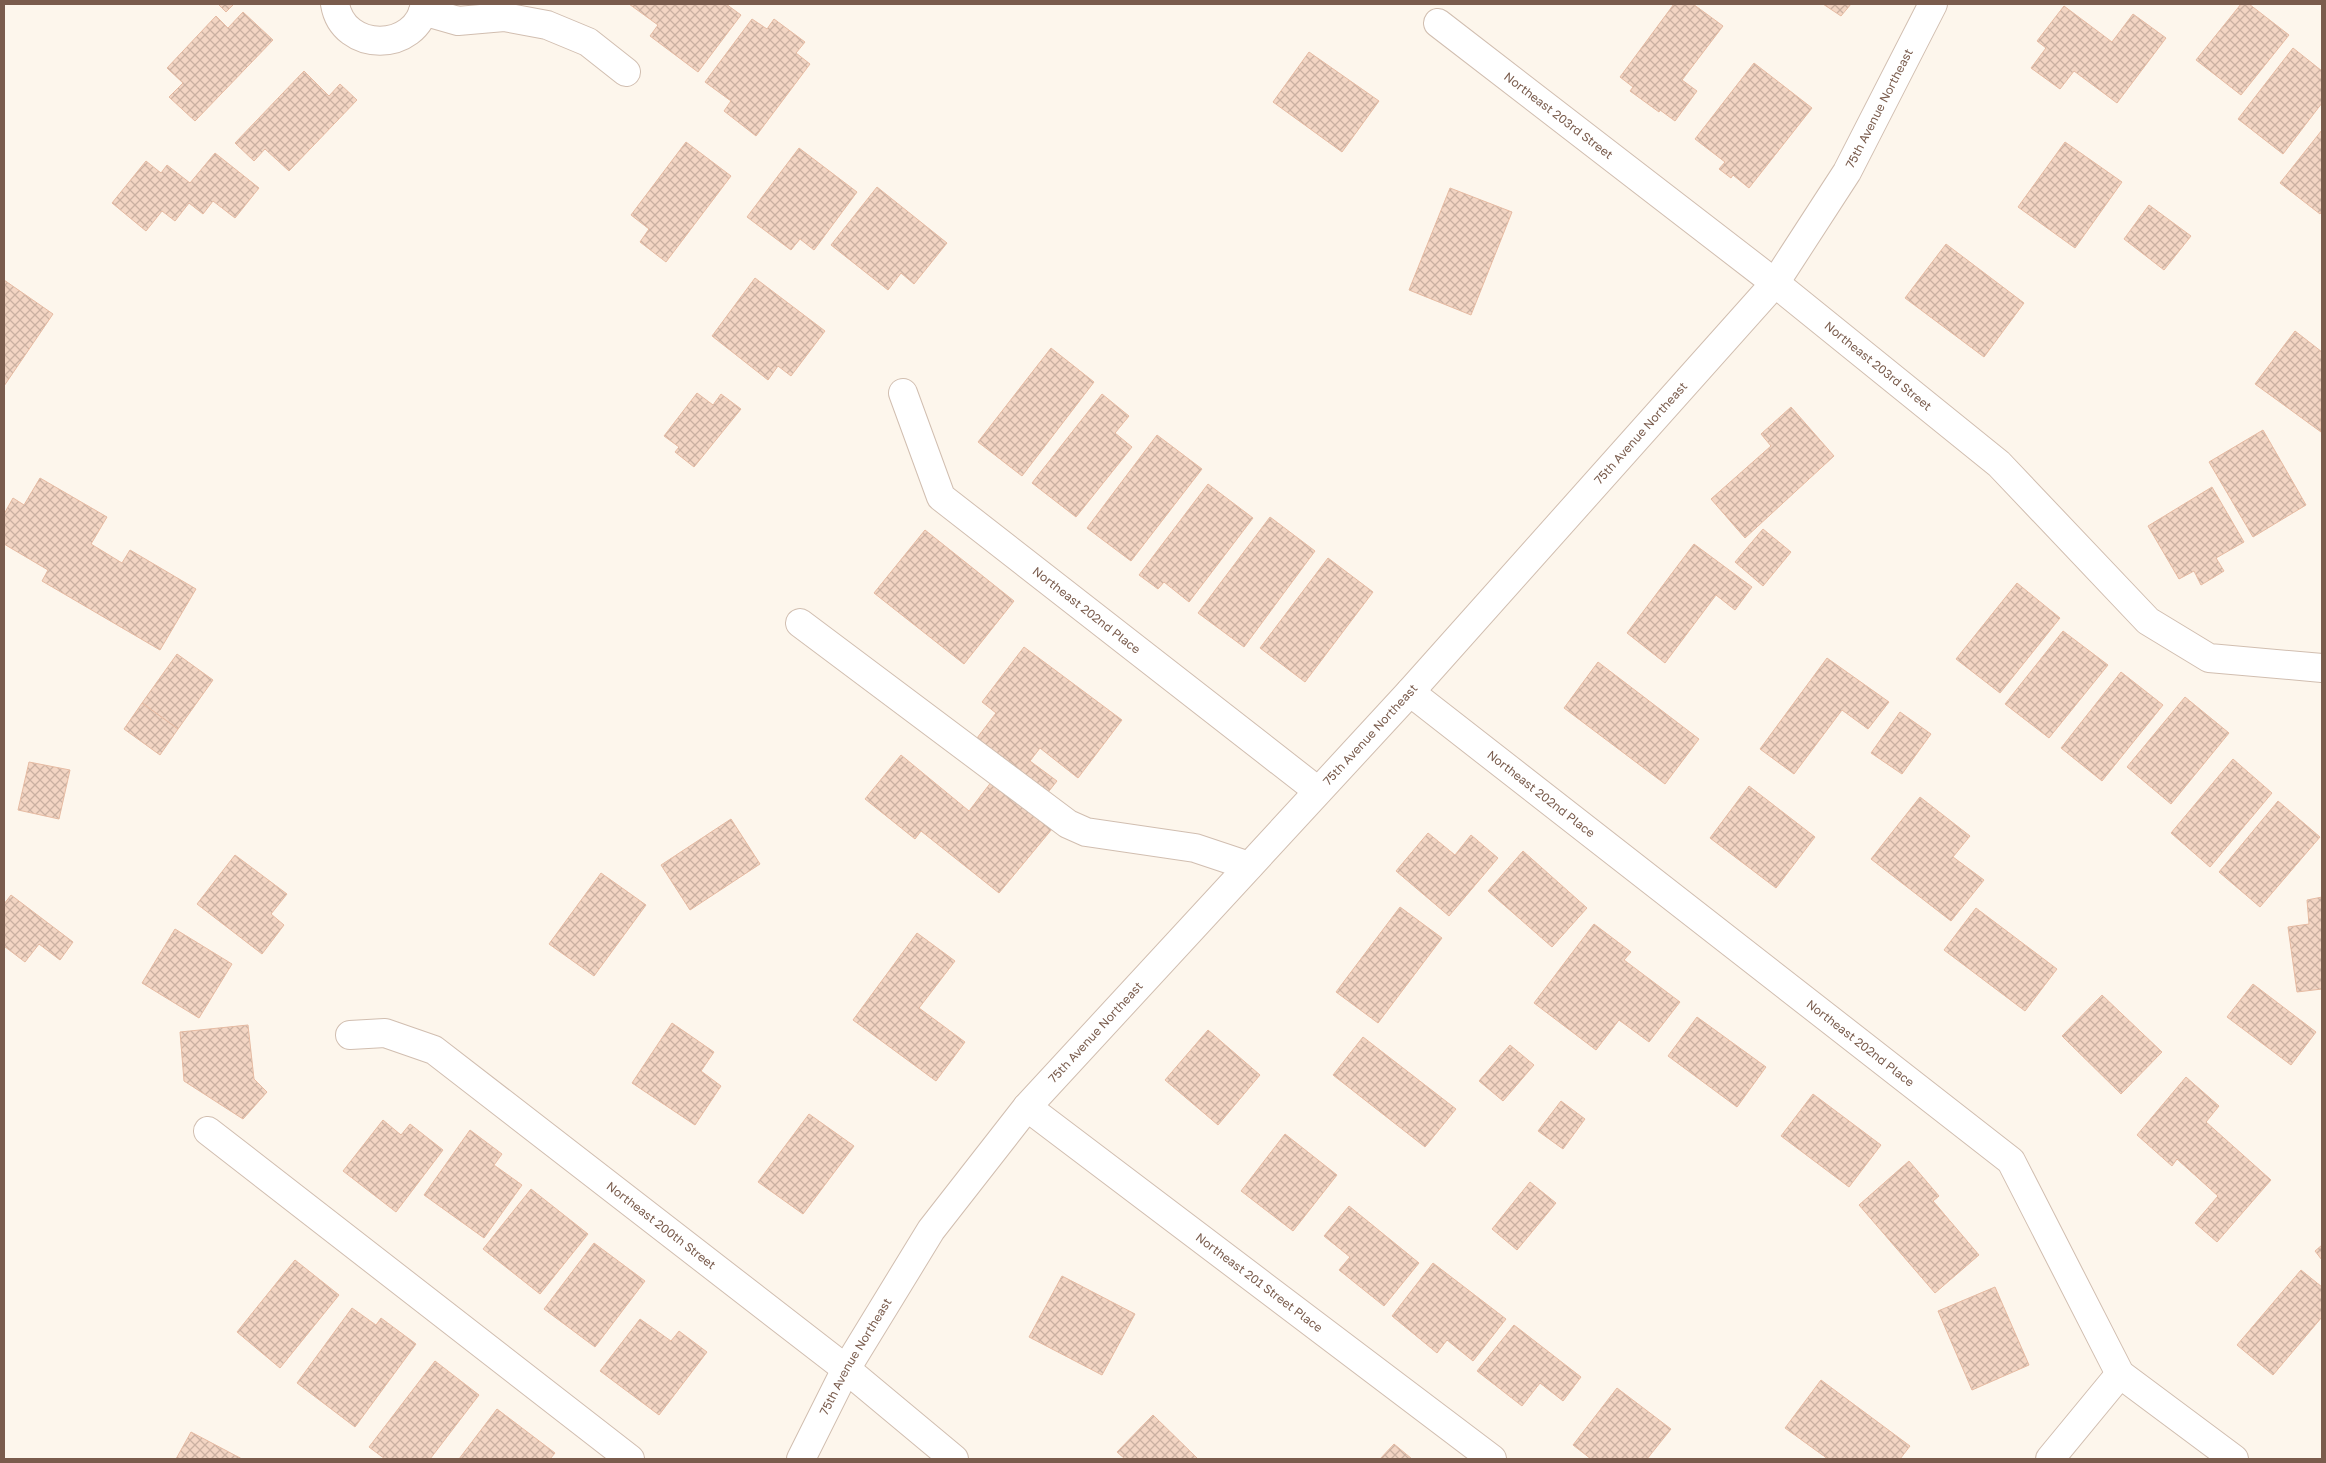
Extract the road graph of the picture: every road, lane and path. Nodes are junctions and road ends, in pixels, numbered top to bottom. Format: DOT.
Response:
graph roads {
  1 [pos="335,4"];
  2 [pos="1933,4"];
  3 [pos="424,7"];
  4 [pos="1438,23"];
  5 [pos="626,72"];
  6 [pos="1775,283"];
  7 [pos="903,392"];
  8 [pos="800,623"];
  9 [pos="2322,668"];
  10 [pos="1410,692"];
  11 [pos="1318,791"];
  12 [pos="1250,866"];
  13 [pos="350,1035"];
  14 [pos="1027,1107"];
  15 [pos="208,1131"];
  16 [pos="846,1370"];
  17 [pos="2120,1374"];
  18 [pos="630,1459"];
  19 [pos="801,1459"];
  20 [pos="954,1459"];
  21 [pos="1492,1459"];
  22 [pos="2050,1459"];
  23 [pos="2234,1459"];
  1 -- 3 [label="street"];
  2 -- 6 [label="street, 75th Avenue Northeast"];
  3 -- 5 [label="street"];
  4 -- 6 [label="street, Northeast 203rd Street"];
  6 -- 9 [label="street, Northeast 203rd Street"];
  6 -- 10 [label="street, 75th Avenue Northeast"];
  7 -- 11 [label="street, Northeast 202nd Place"];
  8 -- 12 [label="street"];
  10 -- 11 [label="street, 75th Avenue Northeast"];
  10 -- 17 [label="street, Northeast 202nd Place"];
  11 -- 12 [label="street, 75th Avenue Northeast"];
  12 -- 14 [label="street, 75th Avenue Northeast"];
  13 -- 16 [label="street, Northeast 200th Street"];
  14 -- 16 [label="street, 75th Avenue Northeast"];
  14 -- 21 [label="street, Northeast 201 Street Place"];
  15 -- 18 [label="street"];
  16 -- 19 [label="street, 75th Avenue Northeast"];
  16 -- 20 [label="street, Northeast 200th Street"];
  17 -- 22 [label="street"];
  17 -- 23 [label="street, Northeast 202nd Place"];
}
